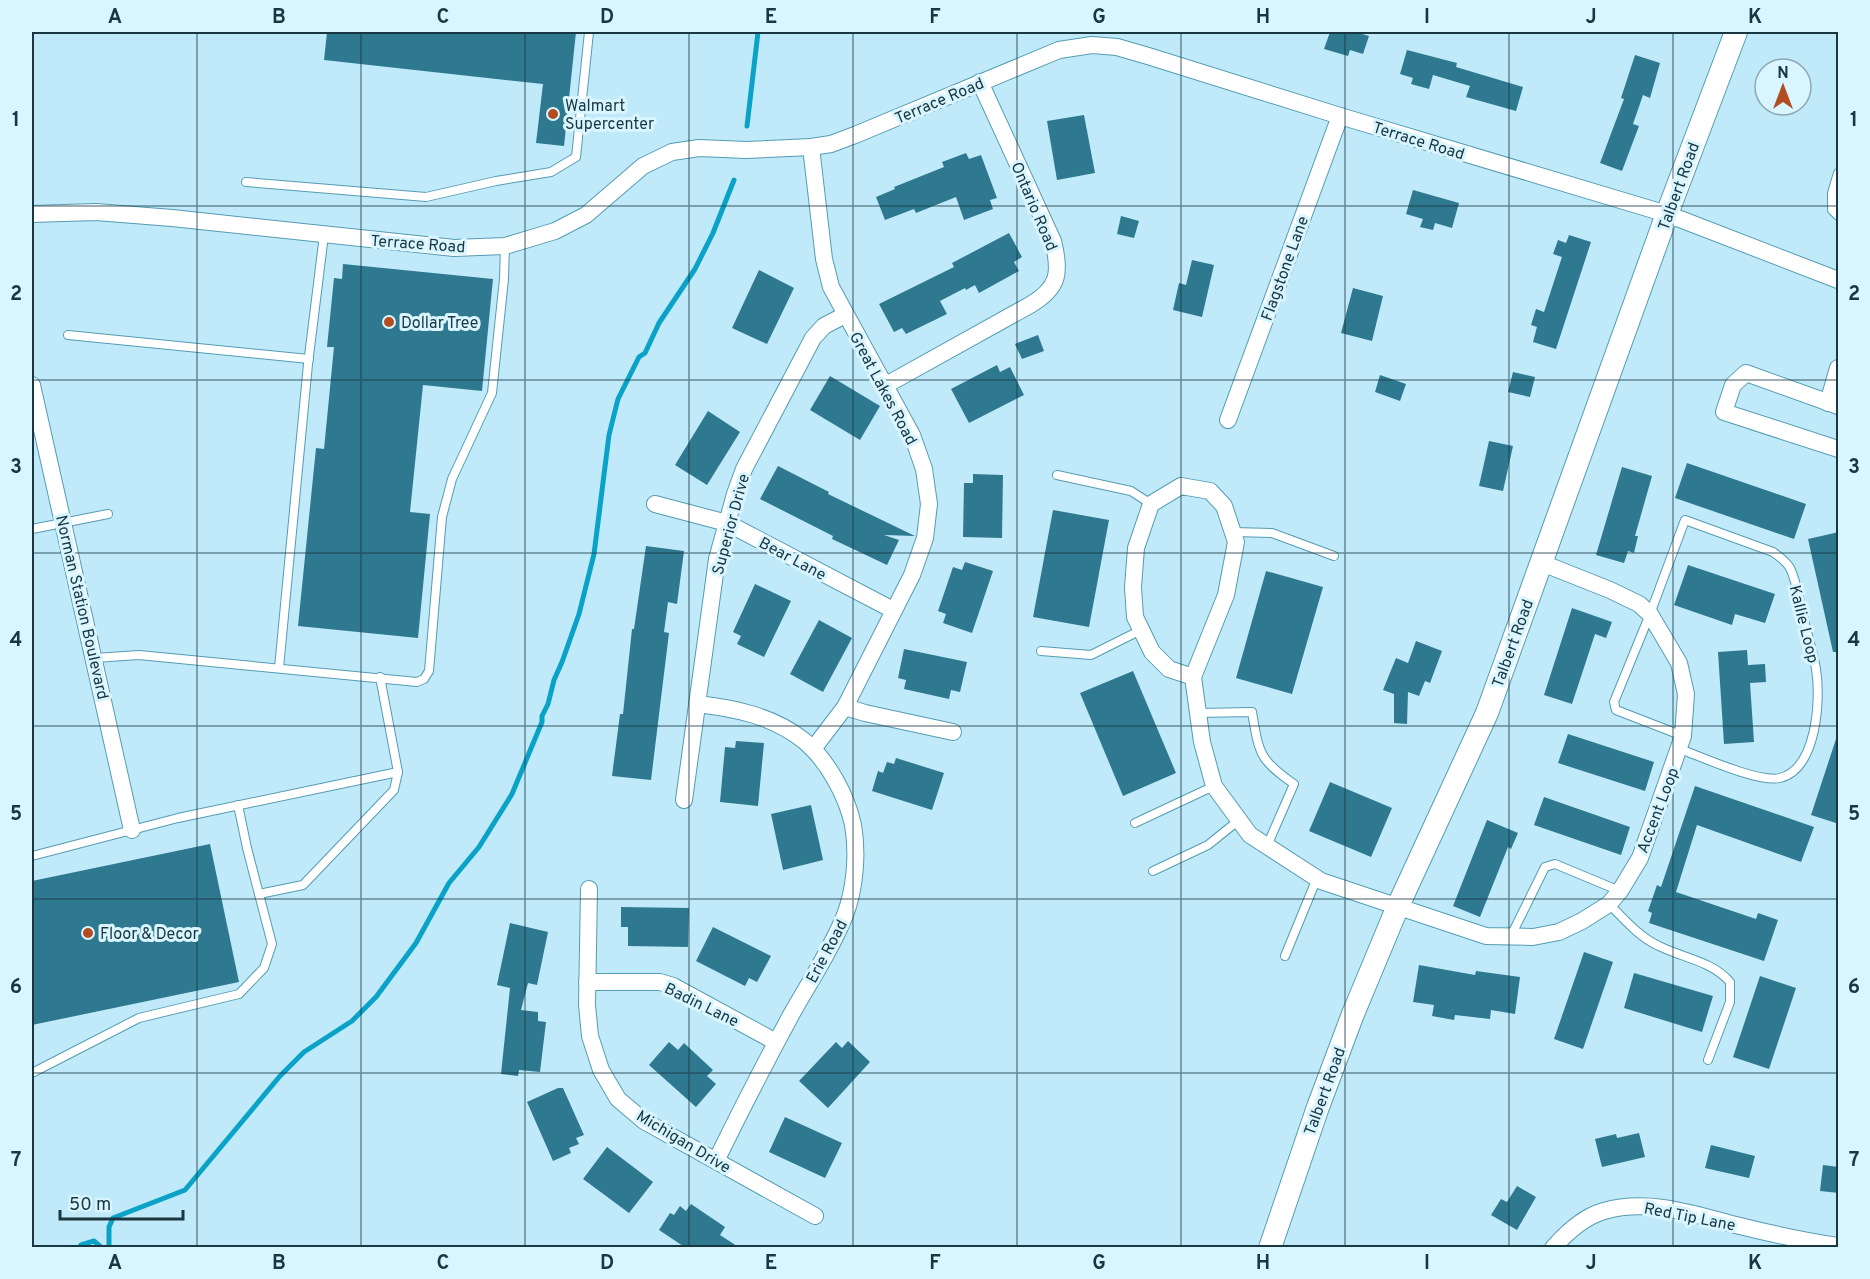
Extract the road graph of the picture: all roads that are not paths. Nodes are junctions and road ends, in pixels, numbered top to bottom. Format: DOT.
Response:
graph roads {
  1 [pos="589,32"];
  2 [pos="1736,32"];
  3 [pos="980,82"];
  4 [pos="1340,116"];
  5 [pos="811,147"];
  6 [pos="1839,173"];
  7 [pos="246,182"];
  8 [pos="32,214"];
  9 [pos="1667,214"];
  10 [pos="1839,216"];
  11 [pos="324,235"];
  12 [pos="505,246"];
  13 [pos="1839,280"];
  14 [pos="845,315"];
  15 [pos="68,335"];
  16 [pos="309,359"];
  17 [pos="1839,368"];
  18 [pos="32,385"];
  19 [pos="886,385"];
  20 [pos="1833,404"];
  21 [pos="1228,420"];
  22 [pos="1839,449"];
  23 [pos="1057,475"];
  24 [pos="655,504"];
  25 [pos="1151,504"];
  26 [pos="108,514"];
  27 [pos="63,522"];
  28 [pos="727,523"];
  29 [pos="32,529"];
  30 [pos="1233,532"];
  31 [pos="1334,556"];
  32 [pos="1542,563"];
  33 [pos="893,610"];
  34 [pos="1650,614"];
  35 [pos="1142,630"];
  36 [pos="1041,651"];
  37 [pos="94,658"];
  38 [pos="279,668"];
  39 [pos="380,678"];
  40 [pos="1193,678"];
  41 [pos="697,704"];
  42 [pos="845,707"];
  43 [pos="1198,713"];
  44 [pos="953,732"];
  45 [pos="1682,743"];
  46 [pos="813,750"];
  47 [pos="398,772"];
  48 [pos="1214,786"];
  49 [pos="684,800"];
  50 [pos="238,805"];
  51 [pos="1239,820"];
  52 [pos="1135,823"];
  53 [pos="132,830"];
  54 [pos="1267,846"];
  55 [pos="32,856"];
  56 [pos="1153,871"];
  57 [pos="1317,878"];
  58 [pos="589,890"];
  59 [pos="259,894"];
  60 [pos="1615,897"];
  61 [pos="1398,906"];
  62 [pos="1510,938"];
  63 [pos="1285,956"];
  64 [pos="587,982"];
  65 [pos="776,1042"];
  66 [pos="1708,1060"];
  67 [pos="32,1073"];
  68 [pos="716,1161"];
  69 [pos="814,1216"];
  70 [pos="1839,1246"];
  71 [pos="1270,1248"];
  72 [pos="1553,1248"];
  1 -- 7 [label="lane"];
  2 -- 9 [label="street, Talbert Road"];
  3 -- 4 [label="street, Terrace Road"];
  3 -- 5 [label="street, Terrace Road"];
  3 -- 19 [label="street, Ontario Road"];
  4 -- 9 [label="street, Terrace Road"];
  4 -- 21 [label="street, Flagstone Lane"];
  5 -- 12 [label="street, Terrace Road"];
  5 -- 14 [label="street, Great Lakes Road"];
  6 -- 10 [label="lane"];
  8 -- 11 [label="street, Terrace Road"];
  9 -- 13 [label="street, Terrace Road"];
  9 -- 32 [label="street, Talbert Road"];
  11 -- 12 [label="street, Terrace Road"];
  11 -- 16 [label="lane"];
  12 -- 39 [label="lane"];
  14 -- 19 [label="street, Great Lakes Road"];
  14 -- 28 [label="street, Superior Drive"];
  15 -- 16 [label="lane"];
  16 -- 38 [label="lane"];
  17 -- 20 [label="street"];
  18 -- 27 [label="street, Norman Station Boulevard"];
  19 -- 33 [label="street, Great Lakes Road"];
  20 -- 22 [label="street"];
  23 -- 25 [label="lane"];
  24 -- 28 [label="street, Bear Lane"];
  25 -- 30 [label="street"];
  25 -- 35 [label="street"];
  26 -- 27 [label="lane"];
  27 -- 29 [label="lane"];
  27 -- 37 [label="street, Norman Station Boulevard"];
  28 -- 33 [label="street, Bear Lane"];
  28 -- 41 [label="street, Superior Drive"];
  30 -- 31 [label="lane"];
  30 -- 40 [label="street"];
  32 -- 34 [label="street, Accent Loop"];
  32 -- 61 [label="street, Talbert Road"];
  33 -- 42 [label="street, Great Lakes Road"];
  34 -- 45 [label="street, Accent Loop"];
  34 -- 45 [label="lane"];
  34 -- 45 [label="lane, Kallie Loop"];
  35 -- 36 [label="lane"];
  35 -- 40 [label="street"];
  37 -- 38 [label="lane"];
  37 -- 53 [label="street, Norman Station Boulevard"];
  38 -- 39 [label="lane"];
  39 -- 47 [label="lane"];
  40 -- 43 [label="street"];
  41 -- 46 [label="street, Erie Road"];
  41 -- 49 [label="street, Superior Drive"];
  42 -- 44 [label="street"];
  42 -- 46 [label="street, Great Lakes Road"];
  43 -- 48 [label="street"];
  43 -- 54 [label="lane"];
  45 -- 60 [label="street, Accent Loop"];
  46 -- 65 [label="street, Erie Road"];
  47 -- 50 [label="lane"];
  47 -- 59 [label="lane"];
  48 -- 51 [label="street, Accent Loop"];
  48 -- 52 [label="lane"];
  50 -- 53 [label="lane"];
  50 -- 59 [label="lane"];
  51 -- 54 [label="street, Accent Loop"];
  51 -- 56 [label="lane"];
  53 -- 55 [label="lane"];
  54 -- 57 [label="street, Accent Loop"];
  57 -- 61 [label="street, Accent Loop"];
  57 -- 63 [label="lane"];
  58 -- 64 [label="street, Michigan Drive"];
  59 -- 67 [label="lane"];
  60 -- 62 [label="street, Accent Loop"];
  60 -- 62 [label="lane"];
  60 -- 66 [label="lane"];
  61 -- 62 [label="street, Accent Loop"];
  61 -- 71 [label="street, Talbert Road"];
  64 -- 65 [label="street, Badin Lane"];
  64 -- 68 [label="street, Michigan Drive"];
  65 -- 68 [label="street, Erie Road"];
  68 -- 69 [label="street, Michigan Drive"];
  70 -- 72 [label="street, Red Tip Lane"];
}
